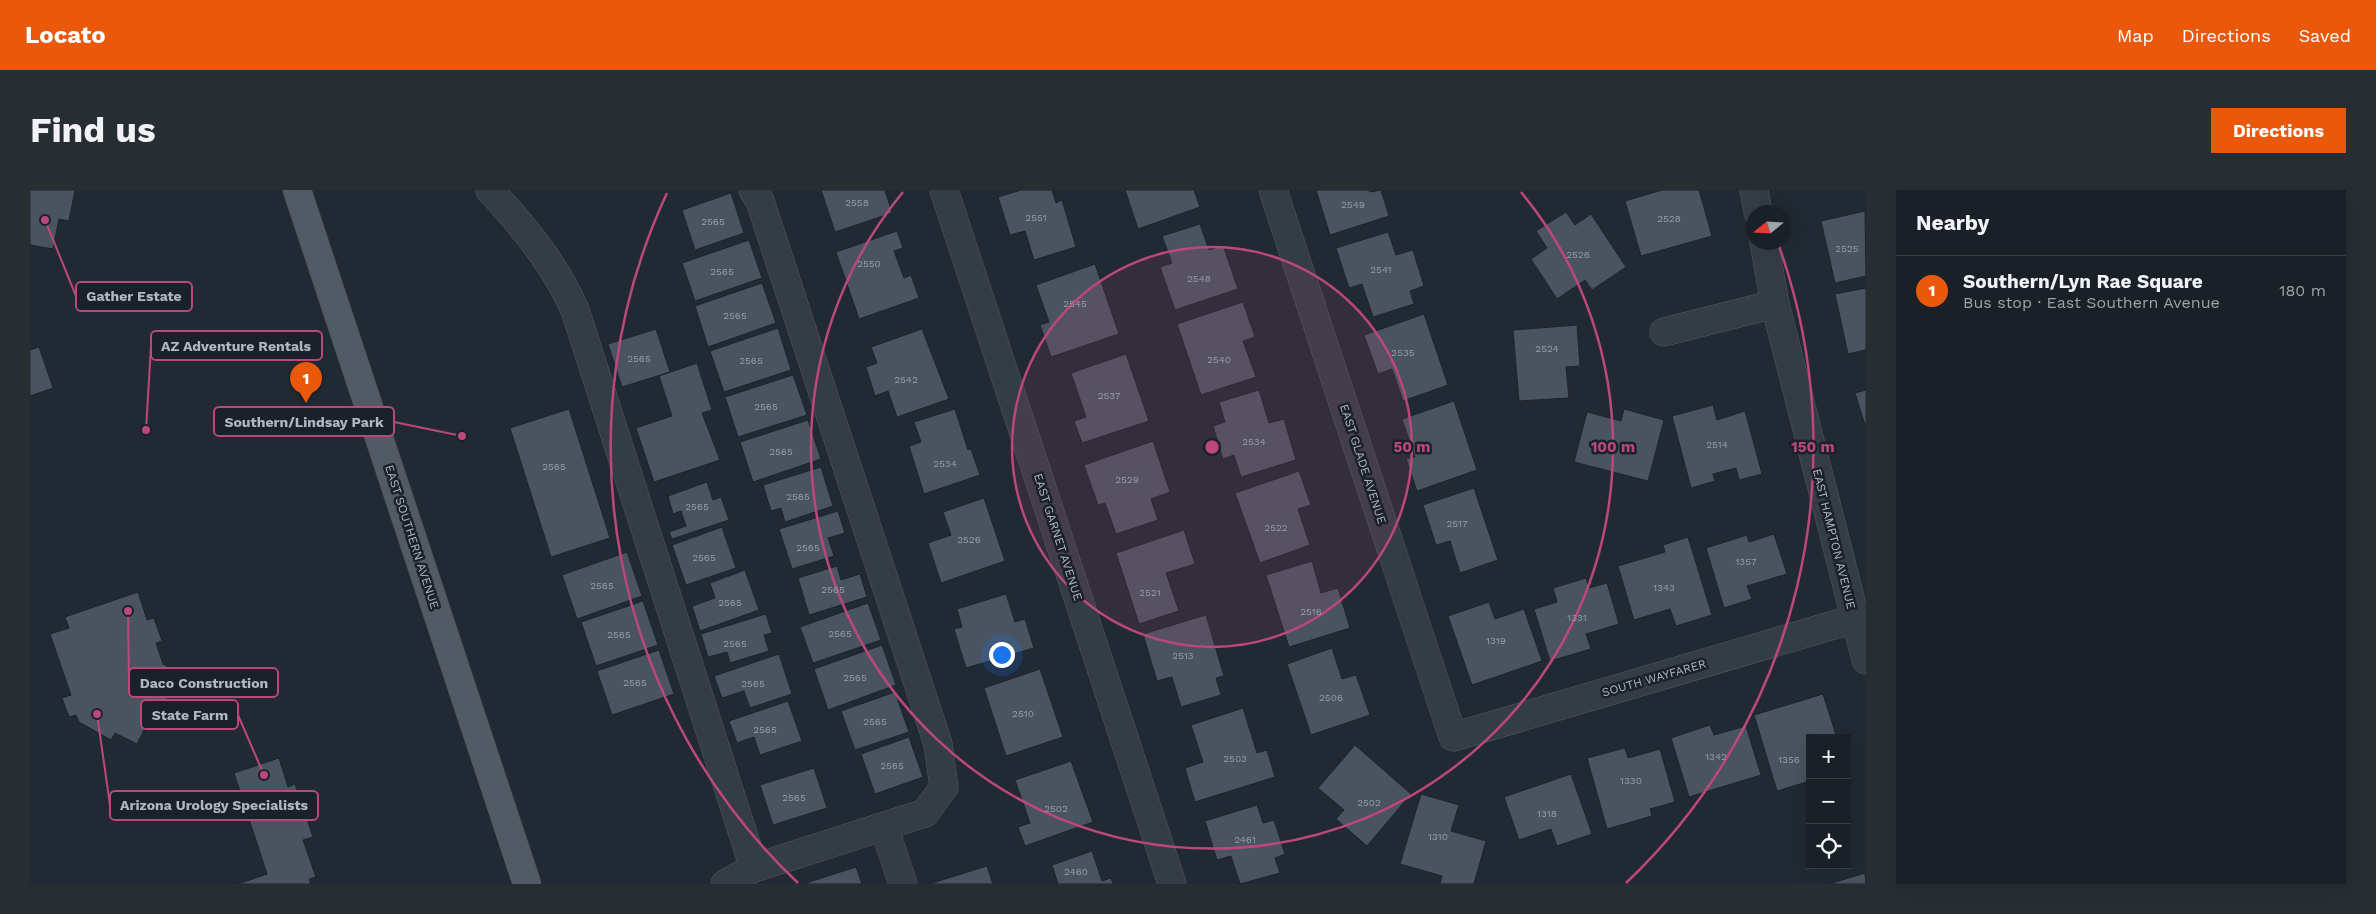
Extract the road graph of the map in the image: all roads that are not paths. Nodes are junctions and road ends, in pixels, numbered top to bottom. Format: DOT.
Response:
graph roads {
  1 [pos="297,190"];
  2 [pos="490,190"];
  3 [pos="753,190"];
  4 [pos="944,190"];
  5 [pos="1273,190"];
  6 [pos="1754,190"];
  7 [pos="1757,205"];
  8 [pos="1765,250"];
  9 [pos="1775,304"];
  10 [pos="1664,332"];
  11 [pos="1854,619"];
  12 [pos="1866,660"];
  13 [pos="1453,737"];
  14 [pos="884,827"];
  15 [pos="754,868"];
  16 [pos="528,884"];
  17 [pos="725,884"];
  18 [pos="903,884"];
  19 [pos="1172,884"];
  1 -- 16 [label="main road, EAST SOUTHERN AVENUE"];
  2 -- 15 [label="street"];
  3 -- 14 [label="street"];
  4 -- 19 [label="street, EAST GARNET AVENUE"];
  5 -- 13 [label="street, EAST GLADE AVENUE"];
  6 -- 7 [label="street"];
  8 -- 9 [label="street, EAST HAMPTON AVENUE"];
  9 -- 10 [label="street"];
  9 -- 11 [label="street, EAST HAMPTON AVENUE"];
  11 -- 12 [label="street, EAST HAMPTON AVENUE"];
  11 -- 13 [label="street, SOUTH WAYFARER"];
  14 -- 15 [label="street"];
  14 -- 18 [label="street"];
  15 -- 17 [label="street"];
}
